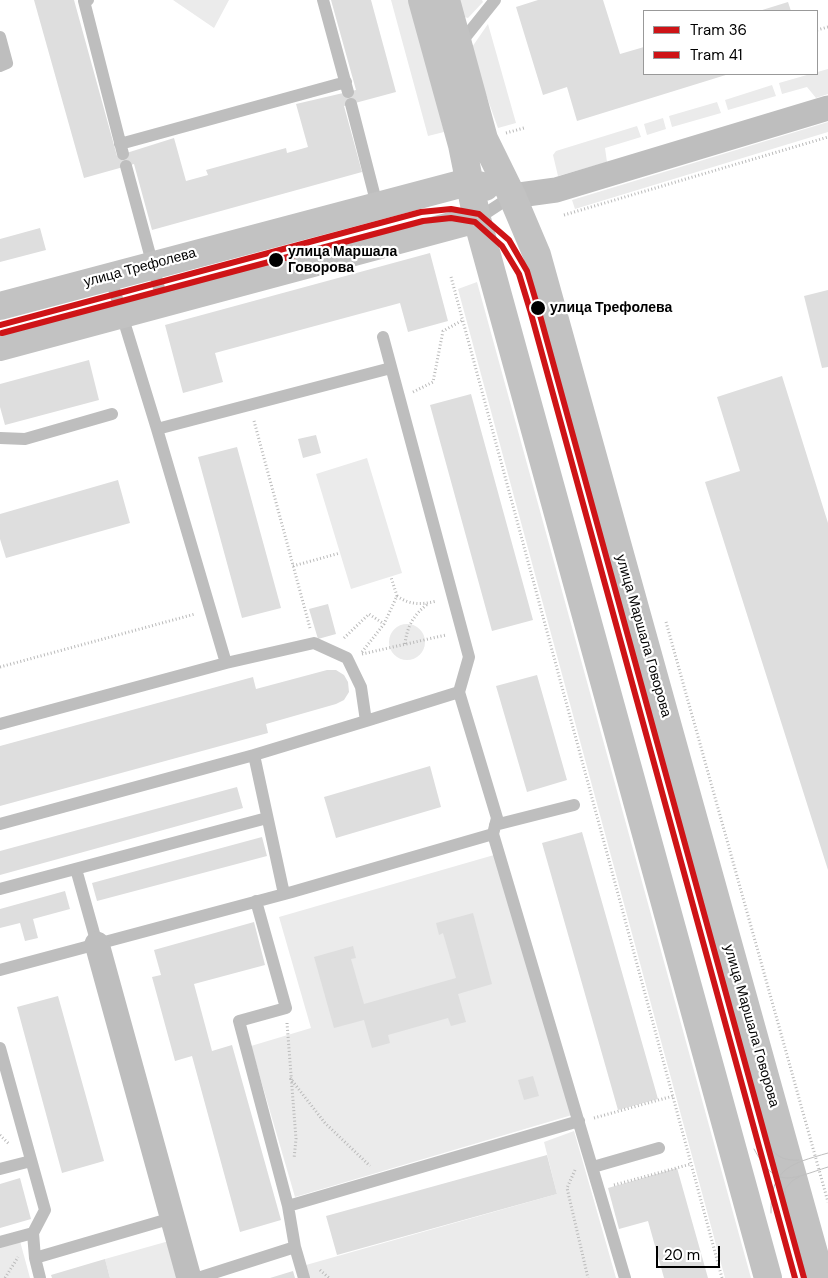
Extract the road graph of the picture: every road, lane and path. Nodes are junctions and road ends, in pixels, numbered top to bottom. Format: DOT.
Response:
graph roads {
  1 [pos="88,0"];
  2 [pos="323,0"];
  3 [pos="422,0"];
  4 [pos="446,0"];
  5 [pos="495,0"];
  6 [pos="0,37"];
  7 [pos="448,49"];
  8 [pos="0,66"];
  9 [pos="348,93"];
  10 [pos="828,108"];
  11 [pos="524,128"];
  12 [pos="500,134"];
  13 [pos="828,136"];
  14 [pos="123,155"];
  15 [pos="468,182"];
  16 [pos="512,196"];
  17 [pos="377,205"];
  18 [pos="564,215"];
  19 [pos="477,219"];
  20 [pos="152,265"];
  21 [pos="110,276"];
  22 [pos="451,277"];
  23 [pos="163,303"];
  24 [pos="0,306"];
  25 [pos="122,314"];
  26 [pos="463,320"];
  27 [pos="383,338"];
  28 [pos="0,347"];
  29 [pos="391,368"];
  30 [pos="399,400"];
  31 [pos="250,404"];
  32 [pos="112,414"];
  33 [pos="157,429"];
  34 [pos="0,438"];
  35 [pos="340,553"];
  36 [pos="293,566"];
  37 [pos="391,577"];
  38 [pos="397,596"];
  39 [pos="453,596"];
  40 [pos="430,603"];
  41 [pos="210,610"];
  42 [pos="384,624"];
  43 [pos="462,631"];
  44 [pos="314,643"];
  45 [pos="405,644"];
  46 [pos="330,650"];
  47 [pos="226,663"];
  48 [pos="0,667"];
  49 [pos="459,692"];
  50 [pos="366,721"];
  51 [pos="0,724"];
  52 [pos="254,755"];
  53 [pos="574,804"];
  54 [pos="267,818"];
  55 [pos="0,824"];
  56 [pos="494,830"];
  57 [pos="76,869"];
  58 [pos="0,889"];
  59 [pos="284,894"];
  60 [pos="256,901"];
  61 [pos="97,944"];
  62 [pos="0,970"];
  63 [pos="286,1008"];
  64 [pos="0,1048"];
  65 [pos="290,1077"];
  66 [pos="673,1096"];
  67 [pos="579,1121"];
  68 [pos="659,1148"];
  69 [pos="31,1161"];
  70 [pos="691,1164"];
  71 [pos="577,1165"];
  72 [pos="592,1167"];
  73 [pos="292,1168"];
  74 [pos="0,1169"];
  75 [pos="383,1178"];
  76 [pos="599,1189"];
  77 [pos="288,1206"];
  78 [pos="172,1218"];
  79 [pos="33,1233"];
  80 [pos="0,1242"];
  81 [pos="295,1247"];
  82 [pos="23,1249"];
  83 [pos="34,1258"];
  84 [pos="5,1278"];
  85 [pos="40,1278"];
  86 [pos="189,1278"];
  87 [pos="198,1278"];
  88 [pos="304,1278"];
  89 [pos="588,1278"];
  90 [pos="625,1278"];
  91 [pos="722,1278"];
  92 [pos="768,1278"];
  93 [pos="821,1278"];
  1 -- 14 [label="lane"];
  2 -- 9 [label="lane"];
  3 -- 7 [label="main road, улица Маршала Говорова"];
  4 -- 7 [label="main road, улица Маршала Говорова"];
  5 -- 7 [label="lane"];
  6 -- 8 [label="lane"];
  7 -- 15 [label="main road, улица Маршала Говорова"];
  7 -- 16 [label="main road, улица Маршала Говорова"];
  9 -- 14 [label="lane"];
  9 -- 17 [label="lane"];
  10 -- 16 [label="street"];
  11 -- 12 [label="path"];
  13 -- 18 [label="path"];
  14 -- 20 [label="lane"];
  15 -- 16 [label="main road"];
  15 -- 17 [label="main road, улица Трефолева"];
  15 -- 19 [label="main road, улица Маршала Говорова"];
  16 -- 19 [label="lane"];
  16 -- 93 [label="main road, улица Маршала Говорова"];
  17 -- 20 [label="main road, улица Трефолева"];
  19 -- 23 [label="main road"];
  19 -- 92 [label="main road, улица Маршала Говорова"];
  20 -- 21 [label="main road, улица Трефолева"];
  20 -- 23 [label="lane"];
  21 -- 24 [label="main road, улица Трефолева"];
  21 -- 25 [label="lane"];
  22 -- 26 [label="path"];
  23 -- 25 [label="main road"];
  25 -- 28 [label="main road"];
  25 -- 33 [label="lane"];
  26 -- 30 [label="path"];
  26 -- 66 [label="path"];
  27 -- 29 [label="lane"];
  29 -- 30 [label="lane"];
  29 -- 31 [label="lane"];
  30 -- 39 [label="lane"];
  31 -- 33 [label="lane"];
  31 -- 36 [label="path"];
  32 -- 34 [label="lane"];
  33 -- 41 [label="lane"];
  35 -- 36 [label="path"];
  36 -- 44 [label="path"];
  37 -- 38 [label="path"];
  38 -- 40 [label="path"];
  38 -- 42 [label="path"];
  39 -- 40 [label="path"];
  39 -- 43 [label="lane"];
  40 -- 45 [label="path"];
  41 -- 47 [label="lane"];
  41 -- 48 [label="path"];
  42 -- 45 [label="path"];
  42 -- 46 [label="path"];
  43 -- 45 [label="path"];
  43 -- 49 [label="lane"];
  44 -- 46 [label="lane"];
  44 -- 47 [label="lane"];
  46 -- 50 [label="lane"];
  47 -- 51 [label="lane"];
  49 -- 50 [label="lane"];
  49 -- 56 [label="lane"];
  50 -- 52 [label="lane"];
  52 -- 54 [label="lane"];
  52 -- 55 [label="lane"];
  53 -- 56 [label="lane"];
  54 -- 57 [label="lane"];
  54 -- 59 [label="lane"];
  56 -- 59 [label="lane"];
  56 -- 67 [label="lane"];
  57 -- 58 [label="lane"];
  57 -- 61 [label="lane"];
  59 -- 60 [label="lane"];
  60 -- 61 [label="lane"];
  60 -- 63 [label="lane"];
  61 -- 62 [label="lane"];
  61 -- 78 [label="street"];
  63 -- 65 [label="path"];
  63 -- 77 [label="lane"];
  64 -- 69 [label="lane"];
  65 -- 73 [label="path"];
  65 -- 75 [label="path"];
  66 -- 67 [label="path"];
  66 -- 70 [label="path"];
  67 -- 72 [label="lane"];
  67 -- 75 [label="lane"];
  68 -- 72 [label="lane"];
  69 -- 74 [label="lane"];
  69 -- 79 [label="lane"];
  70 -- 76 [label="path"];
  70 -- 91 [label="path"];
  71 -- 89 [label="path"];
  72 -- 76 [label="lane"];
  75 -- 77 [label="lane"];
  76 -- 90 [label="lane"];
  77 -- 81 [label="lane"];
  78 -- 83 [label="lane"];
  78 -- 86 [label="street"];
  79 -- 80 [label="lane"];
  79 -- 83 [label="lane"];
  81 -- 87 [label="lane"];
  81 -- 88 [label="lane"];
  82 -- 84 [label="path"];
  83 -- 85 [label="lane"];
}
